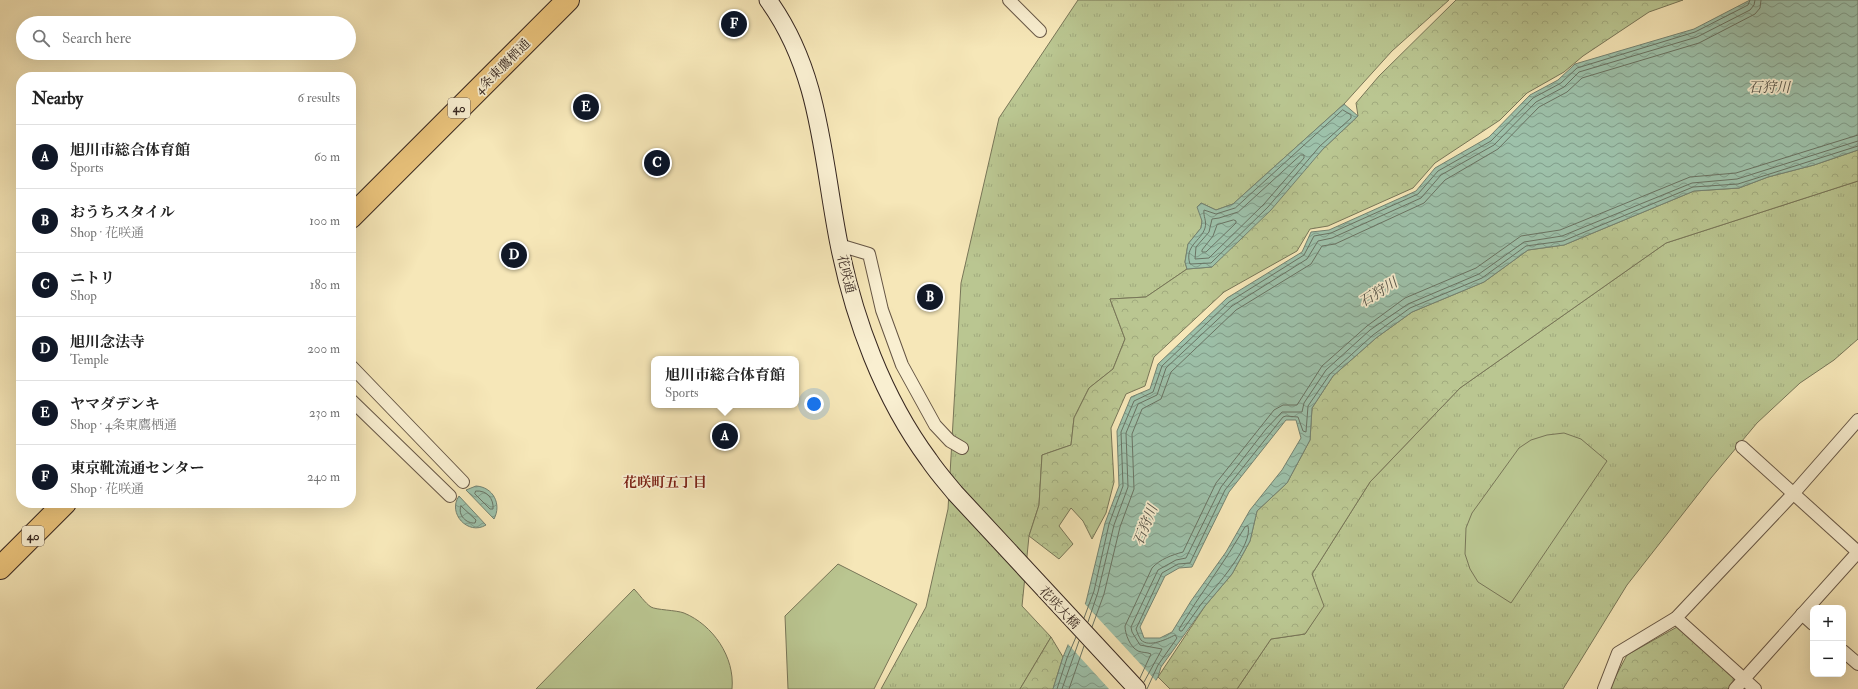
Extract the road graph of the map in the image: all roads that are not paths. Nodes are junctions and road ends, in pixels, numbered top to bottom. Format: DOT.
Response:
graph roads {
  1 [pos="568,0"];
  2 [pos="768,0"];
  3 [pos="1009,0"];
  4 [pos="1040,31"];
  5 [pos="356,212"];
  6 [pos="839,245"];
  7 [pos="356,371"];
  8 [pos="356,405"];
  9 [pos="1858,420"];
  10 [pos="1742,447"];
  11 [pos="962,448"];
  12 [pos="463,482"];
  13 [pos="1793,494"];
  14 [pos="450,496"];
  15 [pos="60,508"];
  16 [pos="983,524"];
  17 [pos="1858,552"];
  18 [pos="0,568"];
  19 [pos="1802,614"];
  20 [pos="1676,618"];
  21 [pos="1810,621"];
  22 [pos="1846,654"];
  23 [pos="1858,664"];
  24 [pos="1744,679"];
  25 [pos="1137,689"];
  26 [pos="1604,689"];
  27 [pos="1735,689"];
  28 [pos="1755,689"];
  1 -- 5 [label="highway, 4条東鷹栖通 / 40"];
  2 -- 6 [label="street, 花咲通"];
  3 -- 4 [label="street"];
  6 -- 11 [label="street"];
  6 -- 16 [label="street, 花咲通"];
  7 -- 12 [label="street"];
  8 -- 14 [label="street"];
  9 -- 13 [label="street"];
  10 -- 13 [label="street"];
  13 -- 17 [label="street"];
  13 -- 20 [label="street"];
  15 -- 18 [label="highway, 40"];
  16 -- 25 [label="street, 花咲大橋"];
  17 -- 19 [label="street"];
  19 -- 21 [label="street"];
  19 -- 24 [label="street"];
  20 -- 24 [label="street"];
  20 -- 26 [label="street"];
  22 -- 23 [label="street"];
  24 -- 27 [label="street"];
  24 -- 28 [label="street"];
}
